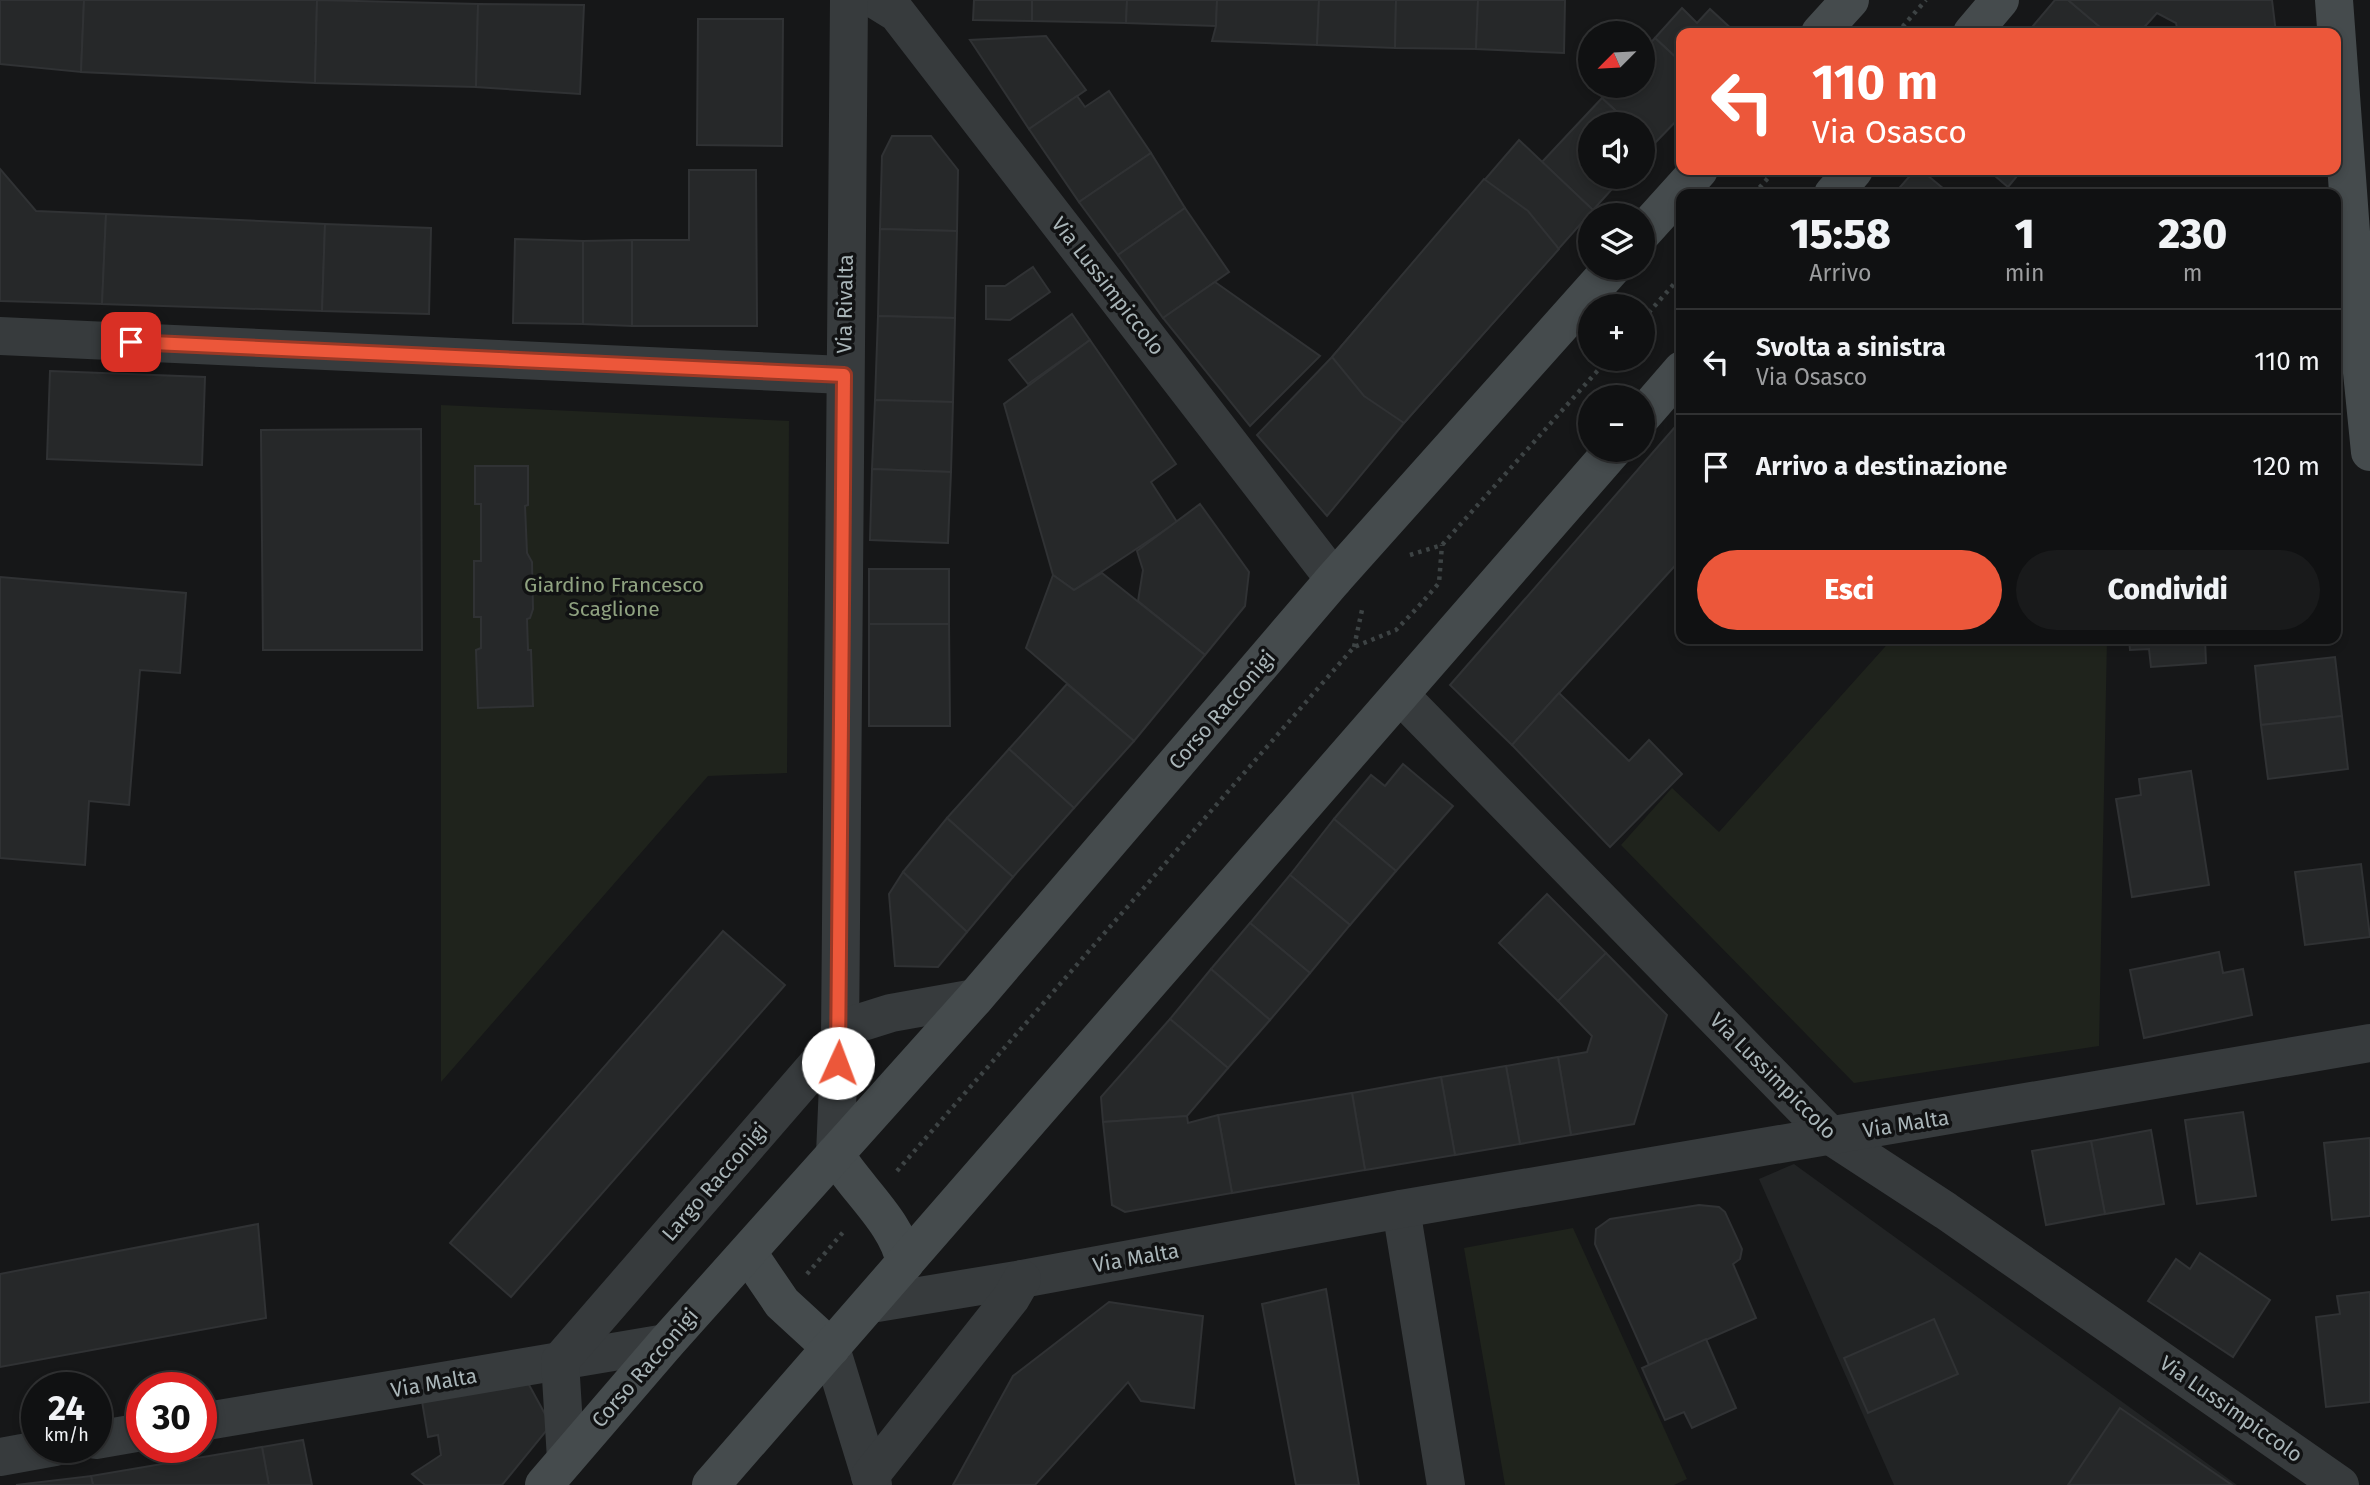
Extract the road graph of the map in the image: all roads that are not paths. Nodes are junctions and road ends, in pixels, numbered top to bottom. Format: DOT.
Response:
graph roads {
  1 [pos="849,0"];
  2 [pos="876,0"];
  3 [pos="1850,0"];
  4 [pos="2000,0"];
  5 [pos="2334,0"];
  6 [pos="1825,28"];
  7 [pos="1976,28"];
  8 [pos="2335,28"];
  9 [pos="1694,175"];
  10 [pos="1850,175"];
  11 [pos="2341,175"];
  12 [pos="1682,189"];
  13 [pos="1837,189"];
  14 [pos="1676,195"];
  15 [pos="1655,219"];
  16 [pos="1601,280"];
  17 [pos="0,335"];
  18 [pos="2347,342"];
  19 [pos="844,375"];
  20 [pos="1676,377"];
  21 [pos="1655,401"];
  22 [pos="2370,452"];
  23 [pos="1603,462"];
  24 [pos="1334,579"];
  25 [pos="1401,696"];
  26 [pos="975,998"];
  27 [pos="840,1038"];
  28 [pos="2370,1043"];
  29 [pos="1831,1136"];
  30 [pos="835,1154"];
  31 [pos="1401,1209"];
  32 [pos="748,1253"];
  33 [pos="905,1263"];
  34 [pos="1022,1279"];
  35 [pos="871,1304"];
  36 [pos="666,1343"];
  37 [pos="831,1348"];
  38 [pos="560,1361"];
  39 [pos="217,1419"];
  40 [pos="21,1453"];
  41 [pos="0,1457"];
  42 [pos="555,1472"];
  43 [pos="871,1481"];
  44 [pos="711,1485"];
  45 [pos="1446,1485"];
  46 [pos="2340,1485"];
  1 -- 19 [label="street, Via Rivalta"];
  2 -- 24 [label="street, Via Lussimpiccolo"];
  3 -- 6 [label="street"];
  4 -- 7 [label="street"];
  5 -- 8 [label="street"];
  9 -- 12 [label="street"];
  10 -- 13 [label="street"];
  11 -- 18 [label="street"];
  14 -- 15 [label="street"];
  16 -- 24 [label="street, Corso Racconigi"];
  17 -- 19 [label="street"];
  18 -- 22 [label="street"];
  19 -- 27 [label="street, Via Rivalta"];
  20 -- 21 [label="street"];
  23 -- 25 [label="street"];
  24 -- 26 [label="street, Corso Racconigi"];
  25 -- 29 [label="street, Via Lussimpiccolo"];
  25 -- 33 [label="street"];
  26 -- 27 [label="street, Largo Racconigi"];
  26 -- 30 [label="street, Corso Racconigi"];
  27 -- 30 [label="street, Via Rivalta"];
  27 -- 38 [label="street, Largo Racconigi"];
  28 -- 29 [label="street, Via Malta"];
  29 -- 31 [label="street, Via Malta"];
  29 -- 46 [label="street, Via Lussimpiccolo"];
  30 -- 32 [label="street, Corso Racconigi"];
  30 -- 33 [label="street"];
  31 -- 34 [label="street, Via Malta"];
  31 -- 45 [label="street"];
  32 -- 36 [label="street, Corso Racconigi"];
  32 -- 37 [label="street"];
  33 -- 35 [label="street"];
  34 -- 35 [label="street, Via Malta"];
  34 -- 43 [label="street"];
  35 -- 37 [label="street"];
  36 -- 38 [label="street, Via Malta"];
  36 -- 42 [label="street, Corso Racconigi"];
  37 -- 43 [label="street"];
  37 -- 44 [label="street"];
  38 -- 39 [label="street, Via Malta"];
  38 -- 42 [label="street"];
  40 -- 41 [label="street"];
}
